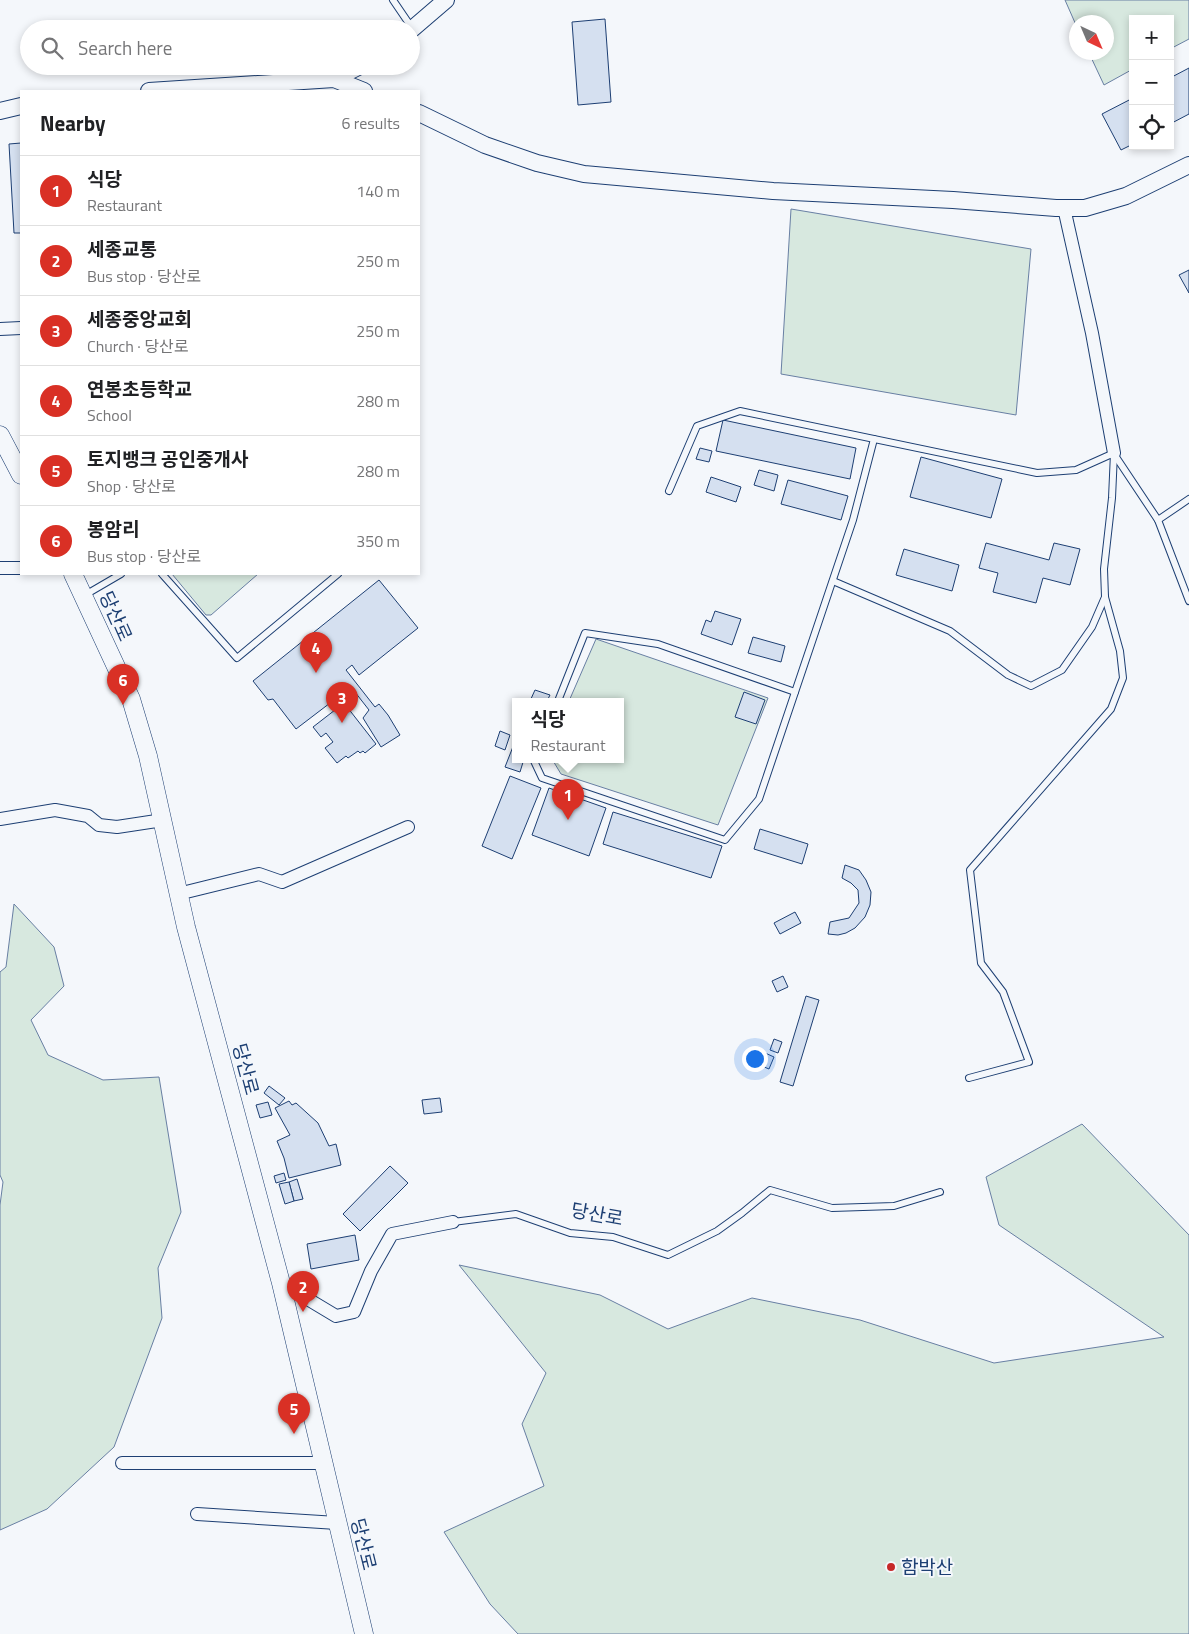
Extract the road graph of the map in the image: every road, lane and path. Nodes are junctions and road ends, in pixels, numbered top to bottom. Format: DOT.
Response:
graph roads {
  1 [pos="393,0"];
  2 [pos="446,0"];
  3 [pos="406,20"];
  4 [pos="420,22"];
  5 [pos="342,75"];
  6 [pos="334,79"];
  7 [pos="164,90"];
  8 [pos="362,90"];
  9 [pos="20,106"];
  10 [pos="0,110"];
  11 [pos="420,113"];
  12 [pos="1189,165"];
  13 [pos="1064,208"];
  14 [pos="20,328"];
  15 [pos="0,329"];
  16 [pos="0,435"];
  17 [pos="874,439"];
  18 [pos="1114,453"];
  19 [pos="20,473"];
  20 [pos="669,491"];
  21 [pos="1189,499"];
  22 [pos="1158,520"];
  23 [pos="0,568"];
  24 [pos="20,568"];
  25 [pos="74,575"];
  26 [pos="119,575"];
  27 [pos="163,575"];
  28 [pos="337,575"];
  29 [pos="833,581"];
  30 [pos="84,596"];
  31 [pos="1105,597"];
  32 [pos="1189,601"];
  33 [pos="795,692"];
  34 [pos="559,698"];
  35 [pos="535,763"];
  36 [pos="0,820"];
  37 [pos="163,820"];
  38 [pos="408,827"];
  39 [pos="178,894"];
  40 [pos="969,1078"];
  41 [pos="940,1192"];
  42 [pos="453,1222"];
  43 [pos="281,1283"];
  44 [pos="122,1463"];
  45 [pos="322,1464"];
  46 [pos="197,1514"];
  47 [pos="337,1523"];
  48 [pos="364,1634"];
  1 -- 3 [label="lane"];
  2 -- 4 [label="street"];
  5 -- 6 [label="street"];
  6 -- 7 [label="street"];
  6 -- 8 [label="street"];
  9 -- 10 [label="street"];
  11 -- 13 [label="street"];
  12 -- 13 [label="street"];
  13 -- 18 [label="street"];
  14 -- 15 [label="street"];
  16 -- 19 [label="main road"];
  17 -- 18 [label="lane"];
  17 -- 20 [label="lane"];
  17 -- 29 [label="lane"];
  18 -- 22 [label="lane"];
  18 -- 31 [label="lane"];
  21 -- 22 [label="lane"];
  22 -- 32 [label="lane"];
  23 -- 24 [label="street"];
  25 -- 30 [label="main road, 당산로"];
  26 -- 30 [label="lane"];
  27 -- 28 [label="lane"];
  29 -- 31 [label="lane"];
  29 -- 33 [label="lane"];
  30 -- 37 [label="main road, 당산로"];
  31 -- 40 [label="lane"];
  33 -- 34 [label="lane"];
  33 -- 35 [label="lane"];
  36 -- 37 [label="street"];
  37 -- 39 [label="main road, 당산로"];
  38 -- 39 [label="street"];
  39 -- 43 [label="main road, 당산로"];
  41 -- 42 [label="lane, 당산로"];
  42 -- 43 [label="street, 당산로"];
  43 -- 45 [label="main road, 당산로"];
  44 -- 45 [label="street"];
  45 -- 47 [label="main road, 당산로"];
  46 -- 47 [label="street"];
  47 -- 48 [label="main road, 당산로"];
}
